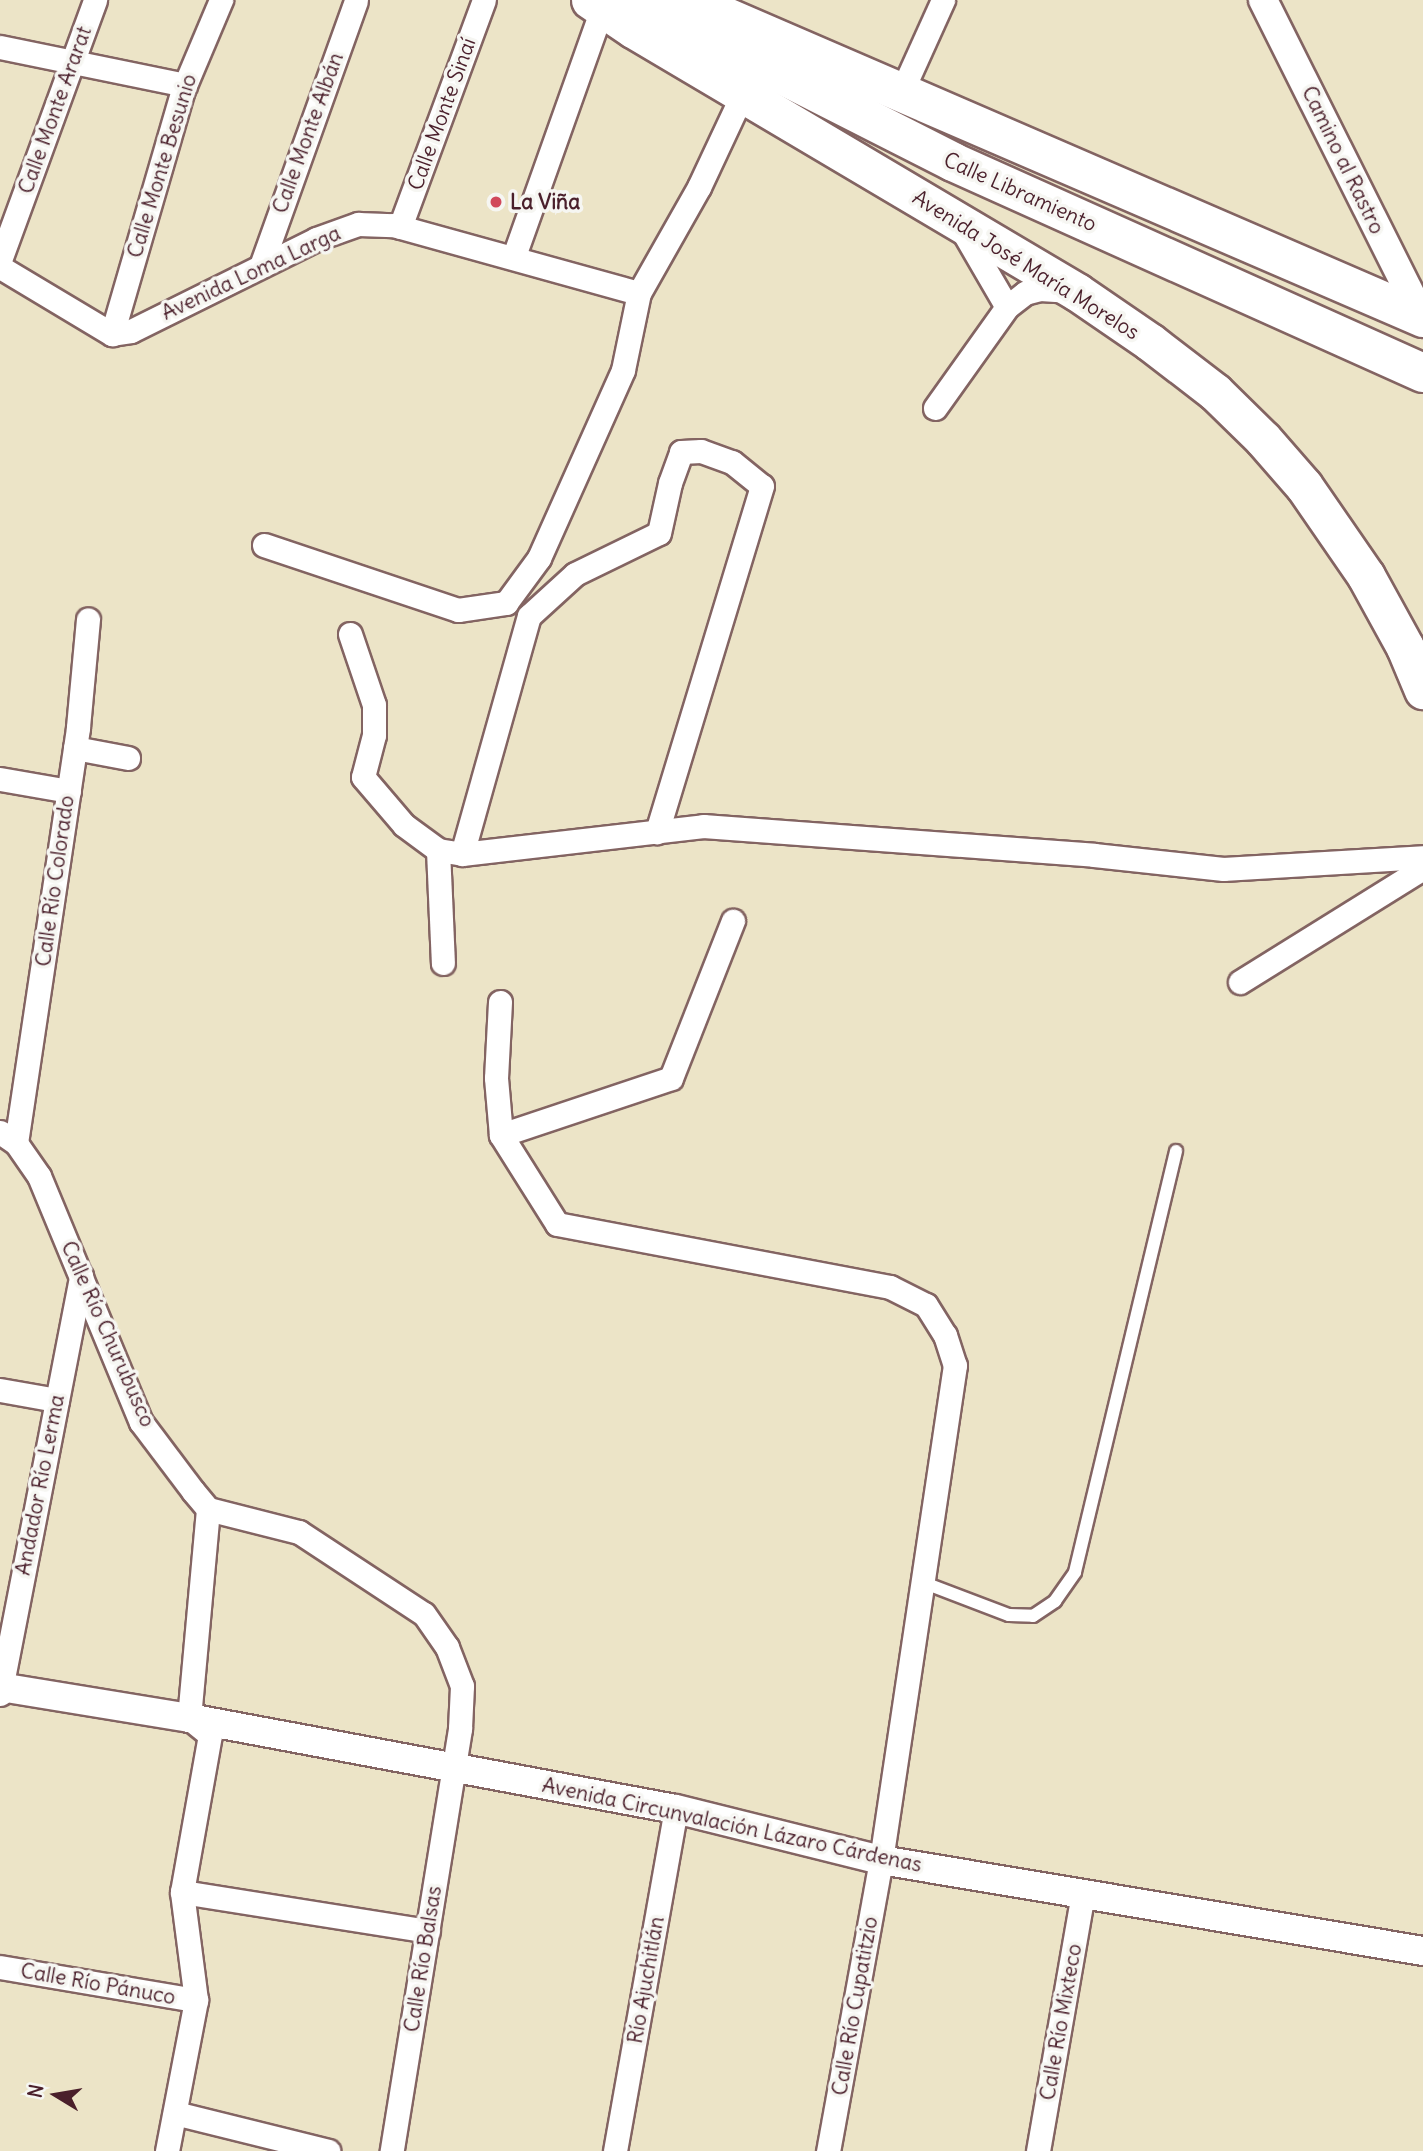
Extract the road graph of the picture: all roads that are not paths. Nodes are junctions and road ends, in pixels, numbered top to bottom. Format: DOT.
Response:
graph roads {
  1 [pos="95,0"];
  2 [pos="221,0"];
  3 [pos="356,0"];
  4 [pos="484,0"];
  5 [pos="687,0"];
  6 [pos="943,0"];
  7 [pos="1263,0"];
  8 [pos="605,3"];
  9 [pos="0,47"];
  10 [pos="73,61"];
  11 [pos="185,85"];
  12 [pos="743,93"];
  13 [pos="901,93"];
  14 [pos="1162,205"];
  15 [pos="956,220"];
  16 [pos="400,227"];
  17 [pos="1143,247"];
  18 [pos="514,256"];
  19 [pos="0,260"];
  20 [pos="261,266"];
  21 [pos="0,267"];
  22 [pos="1077,292"];
  23 [pos="639,293"];
  24 [pos="1007,307"];
  25 [pos="1422,318"];
  26 [pos="112,334"];
  27 [pos="1423,373"];
  28 [pos="935,408"];
  29 [pos="264,545"];
  30 [pos="88,619"];
  31 [pos="350,634"];
  32 [pos="1423,690"];
  33 [pos="75,748"];
  34 [pos="128,758"];
  35 [pos="0,779"];
  36 [pos="69,791"];
  37 [pos="657,832"];
  38 [pos="438,850"];
  39 [pos="462,854"];
  40 [pos="1423,857"];
  41 [pos="1423,868"];
  42 [pos="733,920"];
  43 [pos="443,964"];
  44 [pos="1240,982"];
  45 [pos="500,1002"];
  46 [pos="501,1135"];
  47 [pos="8,1138"];
  48 [pos="1176,1151"];
  49 [pos="81,1276"];
  50 [pos="0,1391"];
  51 [pos="57,1400"];
  52 [pos="208,1509"];
  53 [pos="922,1583"];
  54 [pos="0,1690"];
  55 [pos="189,1718"];
  56 [pos="454,1768"];
  57 [pos="676,1810"];
  58 [pos="881,1860"];
  59 [pos="182,1892"];
  60 [pos="1083,1894"];
  61 [pos="428,1931"];
  62 [pos="1423,1951"];
  63 [pos="0,1967"];
  64 [pos="196,2000"];
  65 [pos="175,2113"];
  66 [pos="167,2151"];
  67 [pos="328,2151"];
  68 [pos="392,2151"];
  69 [pos="615,2151"];
  70 [pos="828,2151"];
  71 [pos="1038,2151"];
  1 -- 10 [label="street, Calle Monte Ararat"];
  2 -- 11 [label="street, Calle Monte Besunio"];
  3 -- 20 [label="street, Calle Monte Albán"];
  4 -- 16 [label="street, Calle Monte Sinaí"];
  5 -- 13 [label="highway, Calle Libramiento"];
  6 -- 13 [label="street"];
  7 -- 25 [label="street, Camino al Rastro"];
  8 -- 12 [label="main road, Avenida José María Morelos"];
  8 -- 17 [label="highway, Calle Libramiento"];
  8 -- 18 [label="street"];
  9 -- 10 [label="street"];
  10 -- 11 [label="street"];
  10 -- 19 [label="street, Calle Monte Ararat"];
  11 -- 26 [label="street, Calle Monte Besunio"];
  12 -- 15 [label="main road, Avenida José María Morelos"];
  12 -- 23 [label="street"];
  13 -- 14 [label="highway, Calle Libramiento"];
  14 -- 17 [label="highway"];
  14 -- 25 [label="highway, Calle Libramiento"];
  15 -- 22 [label="main road, Avenida José María Morelos"];
  15 -- 24 [label="street"];
  16 -- 18 [label="street, Avenida Loma Larga"];
  16 -- 20 [label="street, Avenida Loma Larga"];
  17 -- 27 [label="highway, Calle Libramiento"];
  18 -- 23 [label="street, Avenida Loma Larga"];
  20 -- 26 [label="street, Avenida Loma Larga"];
  21 -- 26 [label="street"];
  22 -- 24 [label="street"];
  22 -- 32 [label="main road, Avenida José María Morelos"];
  23 -- 29 [label="street"];
  24 -- 28 [label="street"];
  30 -- 33 [label="street, Calle Río Colorado"];
  31 -- 38 [label="street"];
  33 -- 34 [label="street"];
  33 -- 36 [label="street, Calle Río Colorado"];
  35 -- 36 [label="street"];
  36 -- 47 [label="street, Calle Río Colorado"];
  37 -- 39 [label="street"];
  37 -- 39 [label="street"];
  37 -- 40 [label="street"];
  38 -- 39 [label="street"];
  38 -- 43 [label="street"];
  41 -- 44 [label="street"];
  42 -- 46 [label="street"];
  45 -- 46 [label="street"];
  46 -- 53 [label="street, Calle Río Cupatitzio"];
  47 -- 49 [label="street, Calle Río Churubusco"];
  48 -- 53 [label="lane"];
  49 -- 51 [label="street, Andador Río Lerma"];
  49 -- 52 [label="street, Calle Río Churubusco"];
  50 -- 51 [label="street"];
  51 -- 54 [label="street, Andador Río Lerma"];
  52 -- 55 [label="street"];
  52 -- 56 [label="street"];
  53 -- 58 [label="street, Calle Río Cupatitzio"];
  54 -- 55 [label="street, Avenida Circunvalación Lázaro Cárdenas"];
  55 -- 56 [label="street, Avenida Circunvalación Lázaro Cárdenas"];
  55 -- 59 [label="street"];
  56 -- 57 [label="street, Avenida Circunvalación Lázaro Cárdenas"];
  56 -- 61 [label="street, Calle Río Balsas"];
  57 -- 58 [label="street, Avenida Circunvalación Lázaro Cárdenas"];
  57 -- 69 [label="street, Río Ajuchitlán"];
  58 -- 60 [label="street, Avenida Circunvalación Lázaro Cárdenas"];
  58 -- 70 [label="street, Calle Río Cupatitzio"];
  59 -- 61 [label="street"];
  59 -- 64 [label="street"];
  60 -- 62 [label="street, Avenida Circunvalación Lázaro Cárdenas"];
  60 -- 71 [label="street, Calle Río Mixteco"];
  61 -- 68 [label="street, Calle Río Balsas"];
  63 -- 64 [label="street, Calle Río Pánuco"];
  64 -- 65 [label="street"];
  65 -- 66 [label="street"];
  65 -- 67 [label="street"];
}
